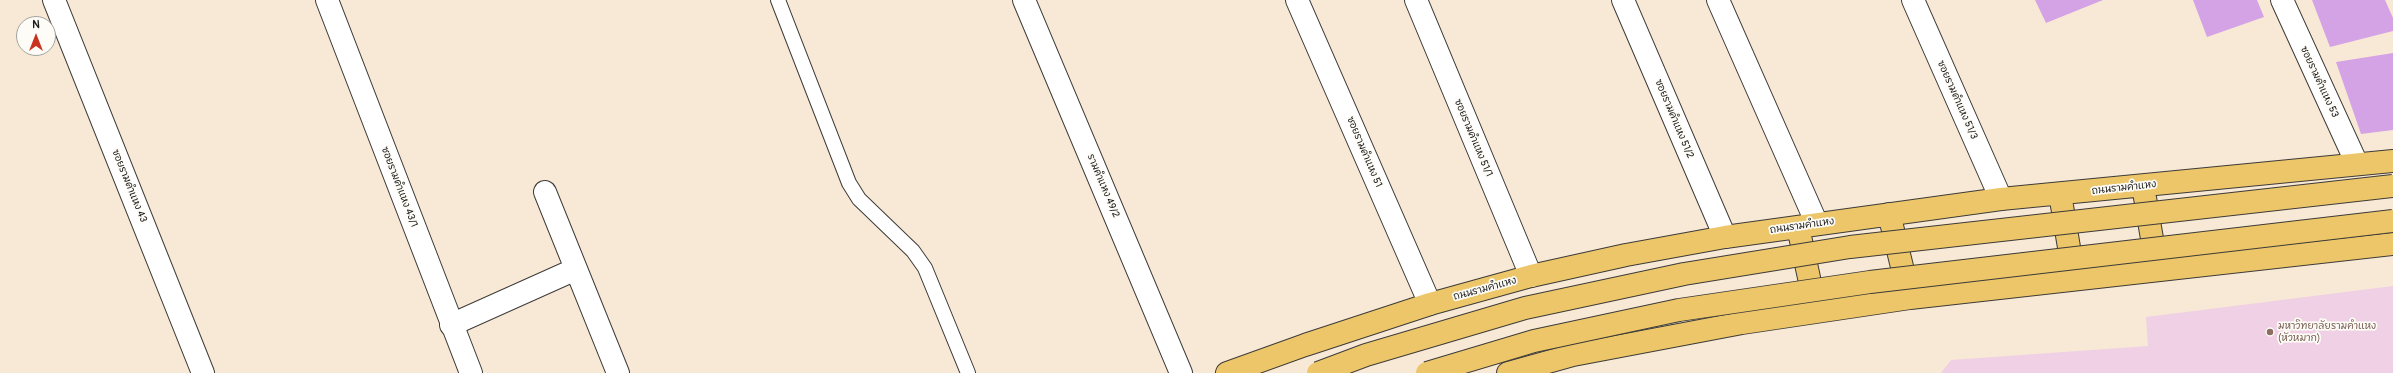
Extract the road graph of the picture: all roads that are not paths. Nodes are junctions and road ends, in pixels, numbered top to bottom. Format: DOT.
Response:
graph roads {
  1 [pos="54,0"];
  2 [pos="327,0"];
  3 [pos="778,0"];
  4 [pos="1024,0"];
  5 [pos="1297,0"];
  6 [pos="1416,0"];
  7 [pos="1623,0"];
  8 [pos="1718,0"];
  9 [pos="1913,0"];
  10 [pos="2282,0"];
  11 [pos="2393,160"];
  12 [pos="2357,164"];
  13 [pos="2143,186"];
  14 [pos="2393,186"];
  15 [pos="545,192"];
  16 [pos="2060,194"];
  17 [pos="2001,199"];
  18 [pos="1889,214"];
  19 [pos="2393,221"];
  20 [pos="1807,225"];
  21 [pos="1725,237"];
  22 [pos="2393,244"];
  23 [pos="576,269"];
  24 [pos="2157,272"];
  25 [pos="1531,276"];
  26 [pos="2074,281"];
  27 [pos="1910,298"];
  28 [pos="1430,304"];
  29 [pos="1816,312"];
  30 [pos="452,325"];
  31 [pos="203,373"];
  32 [pos="471,373"];
  33 [pos="618,373"];
  34 [pos="968,373"];
  35 [pos="1181,373"];
  36 [pos="1227,373"];
  37 [pos="1318,373"];
  38 [pos="1427,373"];
  39 [pos="1508,373"];
  1 -- 31 [label="street, ซอยรามคำแหง 43"];
  2 -- 30 [label="street, ซอยรามคำแหง 43/1"];
  3 -- 34 [label="lane"];
  4 -- 35 [label="street, รามคำแหง 49/2"];
  5 -- 28 [label="street, ซอยรามคำแหง 51"];
  6 -- 25 [label="street, ซอยรามคำแหง 51/1"];
  7 -- 21 [label="street, ซอยรามคำแหง 51/2"];
  8 -- 20 [label="street"];
  9 -- 17 [label="street, ซอยรามคำแหง 51/3"];
  10 -- 12 [label="street, ซอยรามคำแหง 53"];
  11 -- 12 [label="main road, ถนนรามคำแหง"];
  12 -- 13 [label="main road, ถนนรามคำแหง"];
  13 -- 16 [label="main road, ถนนรามคำแหง"];
  13 -- 24 [label="main road"];
  14 -- 37 [label="main road, bridge"];
  15 -- 23 [label="street"];
  16 -- 17 [label="main road, ถนนรามคำแหง"];
  16 -- 26 [label="main road"];
  17 -- 18 [label="main road, ถนนรามคำแหง"];
  18 -- 20 [label="main road, ถนนรามคำแหง"];
  18 -- 27 [label="main road"];
  19 -- 38 [label="main road, bridge"];
  20 -- 21 [label="main road, ถนนรามคำแหง"];
  20 -- 29 [label="main road"];
  21 -- 25 [label="main road, ถนนรามคำแหง"];
  22 -- 24 [label="main road"];
  23 -- 30 [label="street"];
  23 -- 33 [label="street"];
  24 -- 26 [label="main road"];
  25 -- 28 [label="main road, ถนนรามคำแหง"];
  26 -- 27 [label="main road"];
  27 -- 29 [label="main road"];
  28 -- 36 [label="main road, ถนนรามคำแหง"];
  29 -- 39 [label="main road"];
  30 -- 32 [label="street, ซอยรามคำแหง 43/1"];
}
